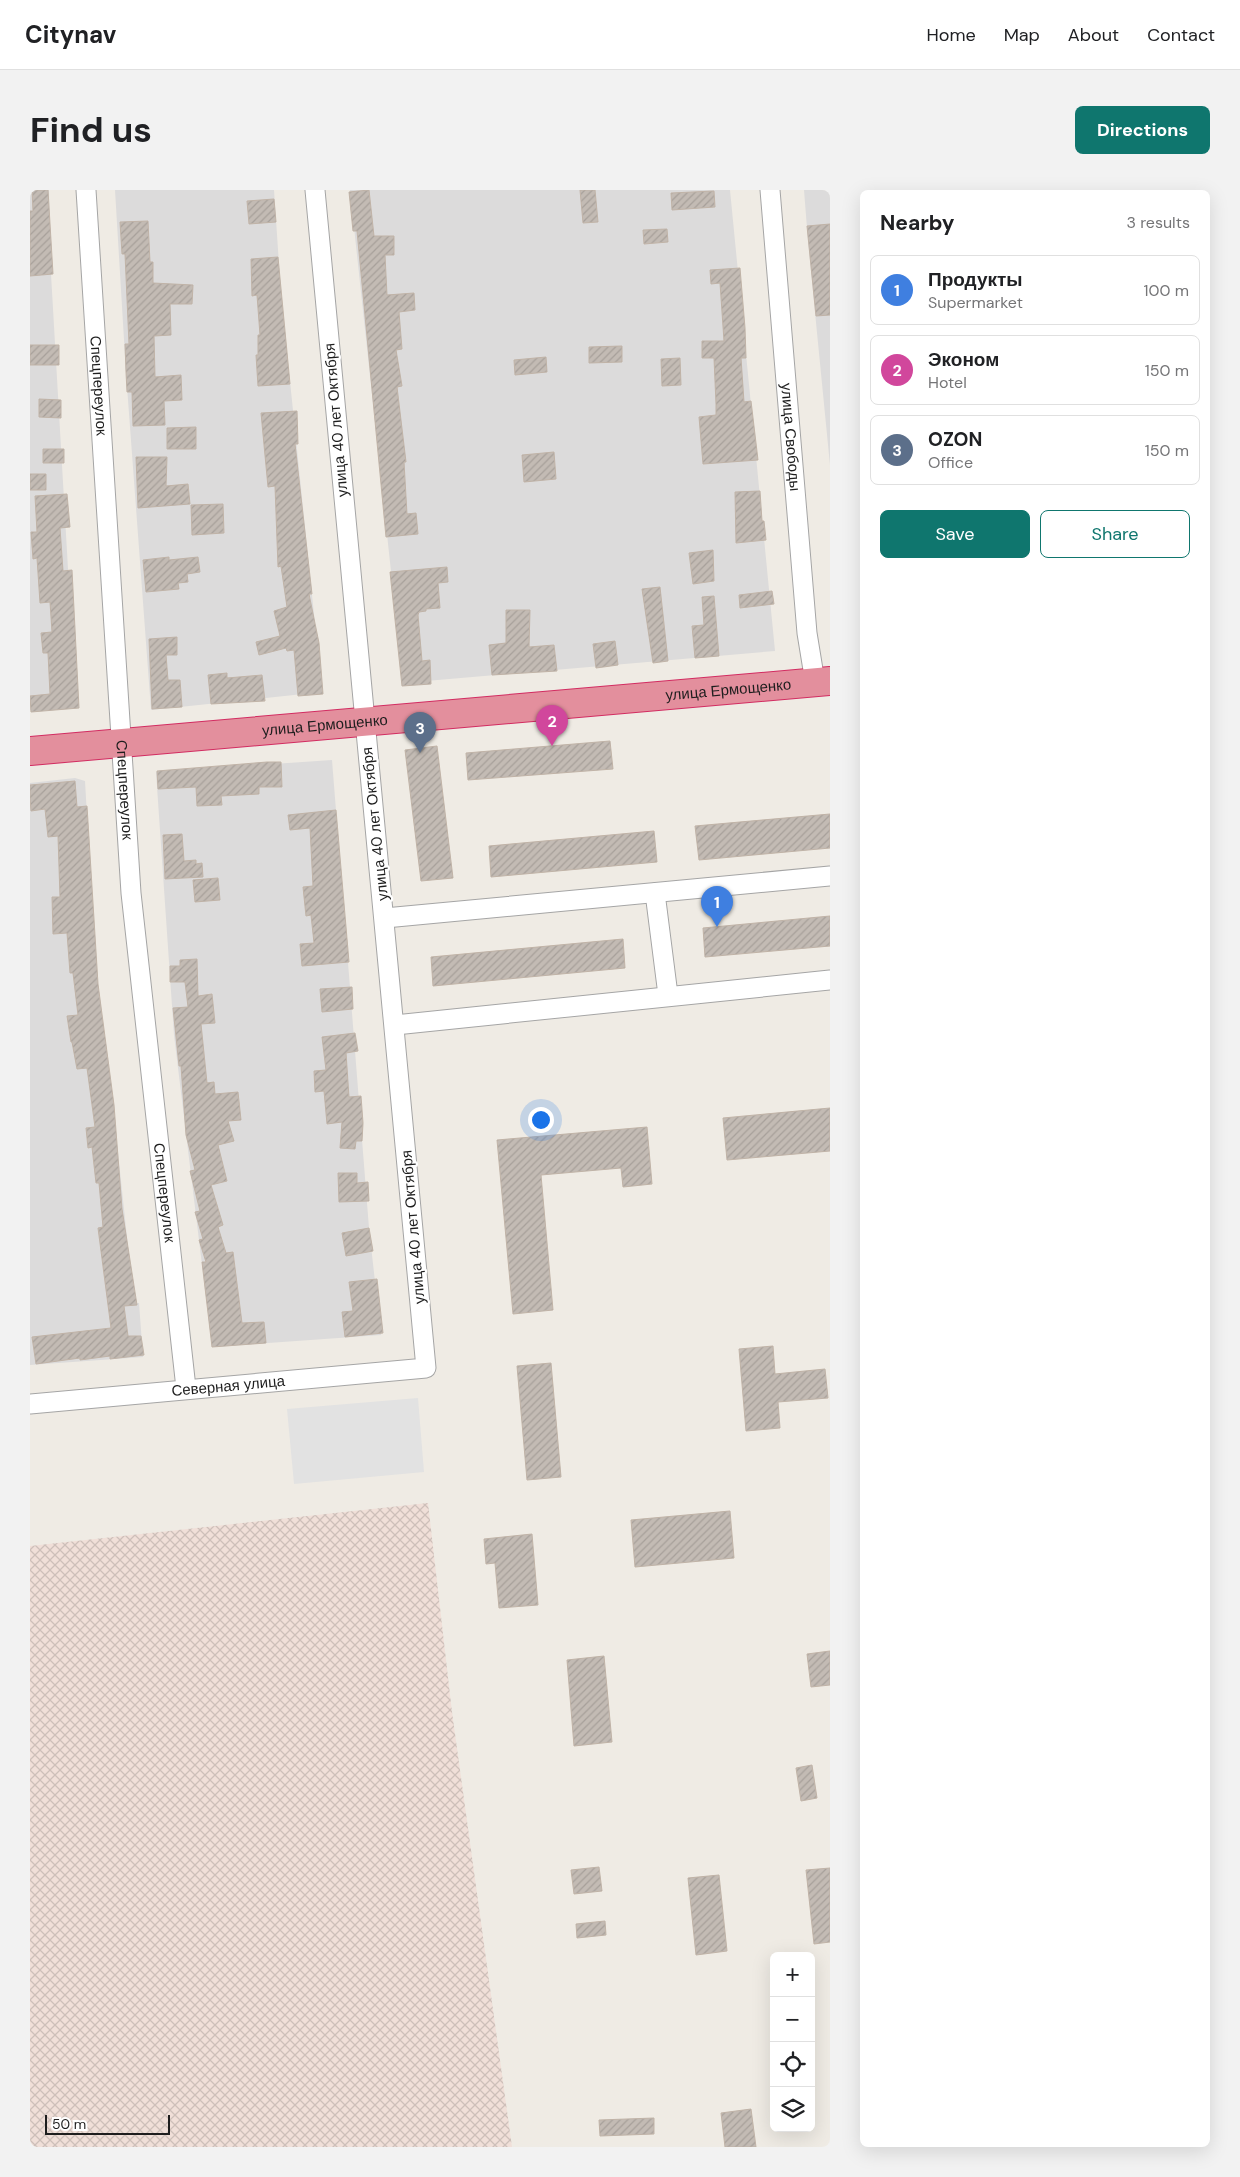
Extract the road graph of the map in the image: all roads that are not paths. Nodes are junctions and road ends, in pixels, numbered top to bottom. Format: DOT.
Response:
graph roads {
  1 [pos="86,190"];
  2 [pos="315,190"];
  3 [pos="770,190"];
  4 [pos="822,682"];
  5 [pos="365,721"];
  6 [pos="123,743"];
  7 [pos="30,751"];
  8 [pos="830,876"];
  9 [pos="656,893"];
  10 [pos="385,918"];
  11 [pos="830,980"];
  12 [pos="668,996"];
  13 [pos="395,1025"];
  14 [pos="426,1368"];
  15 [pos="186,1388"];
  16 [pos="30,1404"];
  1 -- 6 [label="street, Спецпереулок"];
  2 -- 5 [label="street, улица 40 лет Октября"];
  3 -- 4 [label="street, улица Свободы"];
  4 -- 5 [label="highway, улица Ермощенко"];
  5 -- 6 [label="highway, улица Ермощенко"];
  5 -- 10 [label="street, улица 40 лет Октября"];
  6 -- 7 [label="highway, улица Ермощенко"];
  6 -- 15 [label="street, Спецпереулок"];
  8 -- 9 [label="street"];
  9 -- 10 [label="street"];
  9 -- 12 [label="street"];
  10 -- 13 [label="street, улица 40 лет Октября"];
  11 -- 12 [label="street"];
  12 -- 13 [label="street"];
  13 -- 14 [label="street, улица 40 лет Октября"];
  14 -- 15 [label="street, Северная улица"];
  15 -- 16 [label="street, Северная улица"];
}
